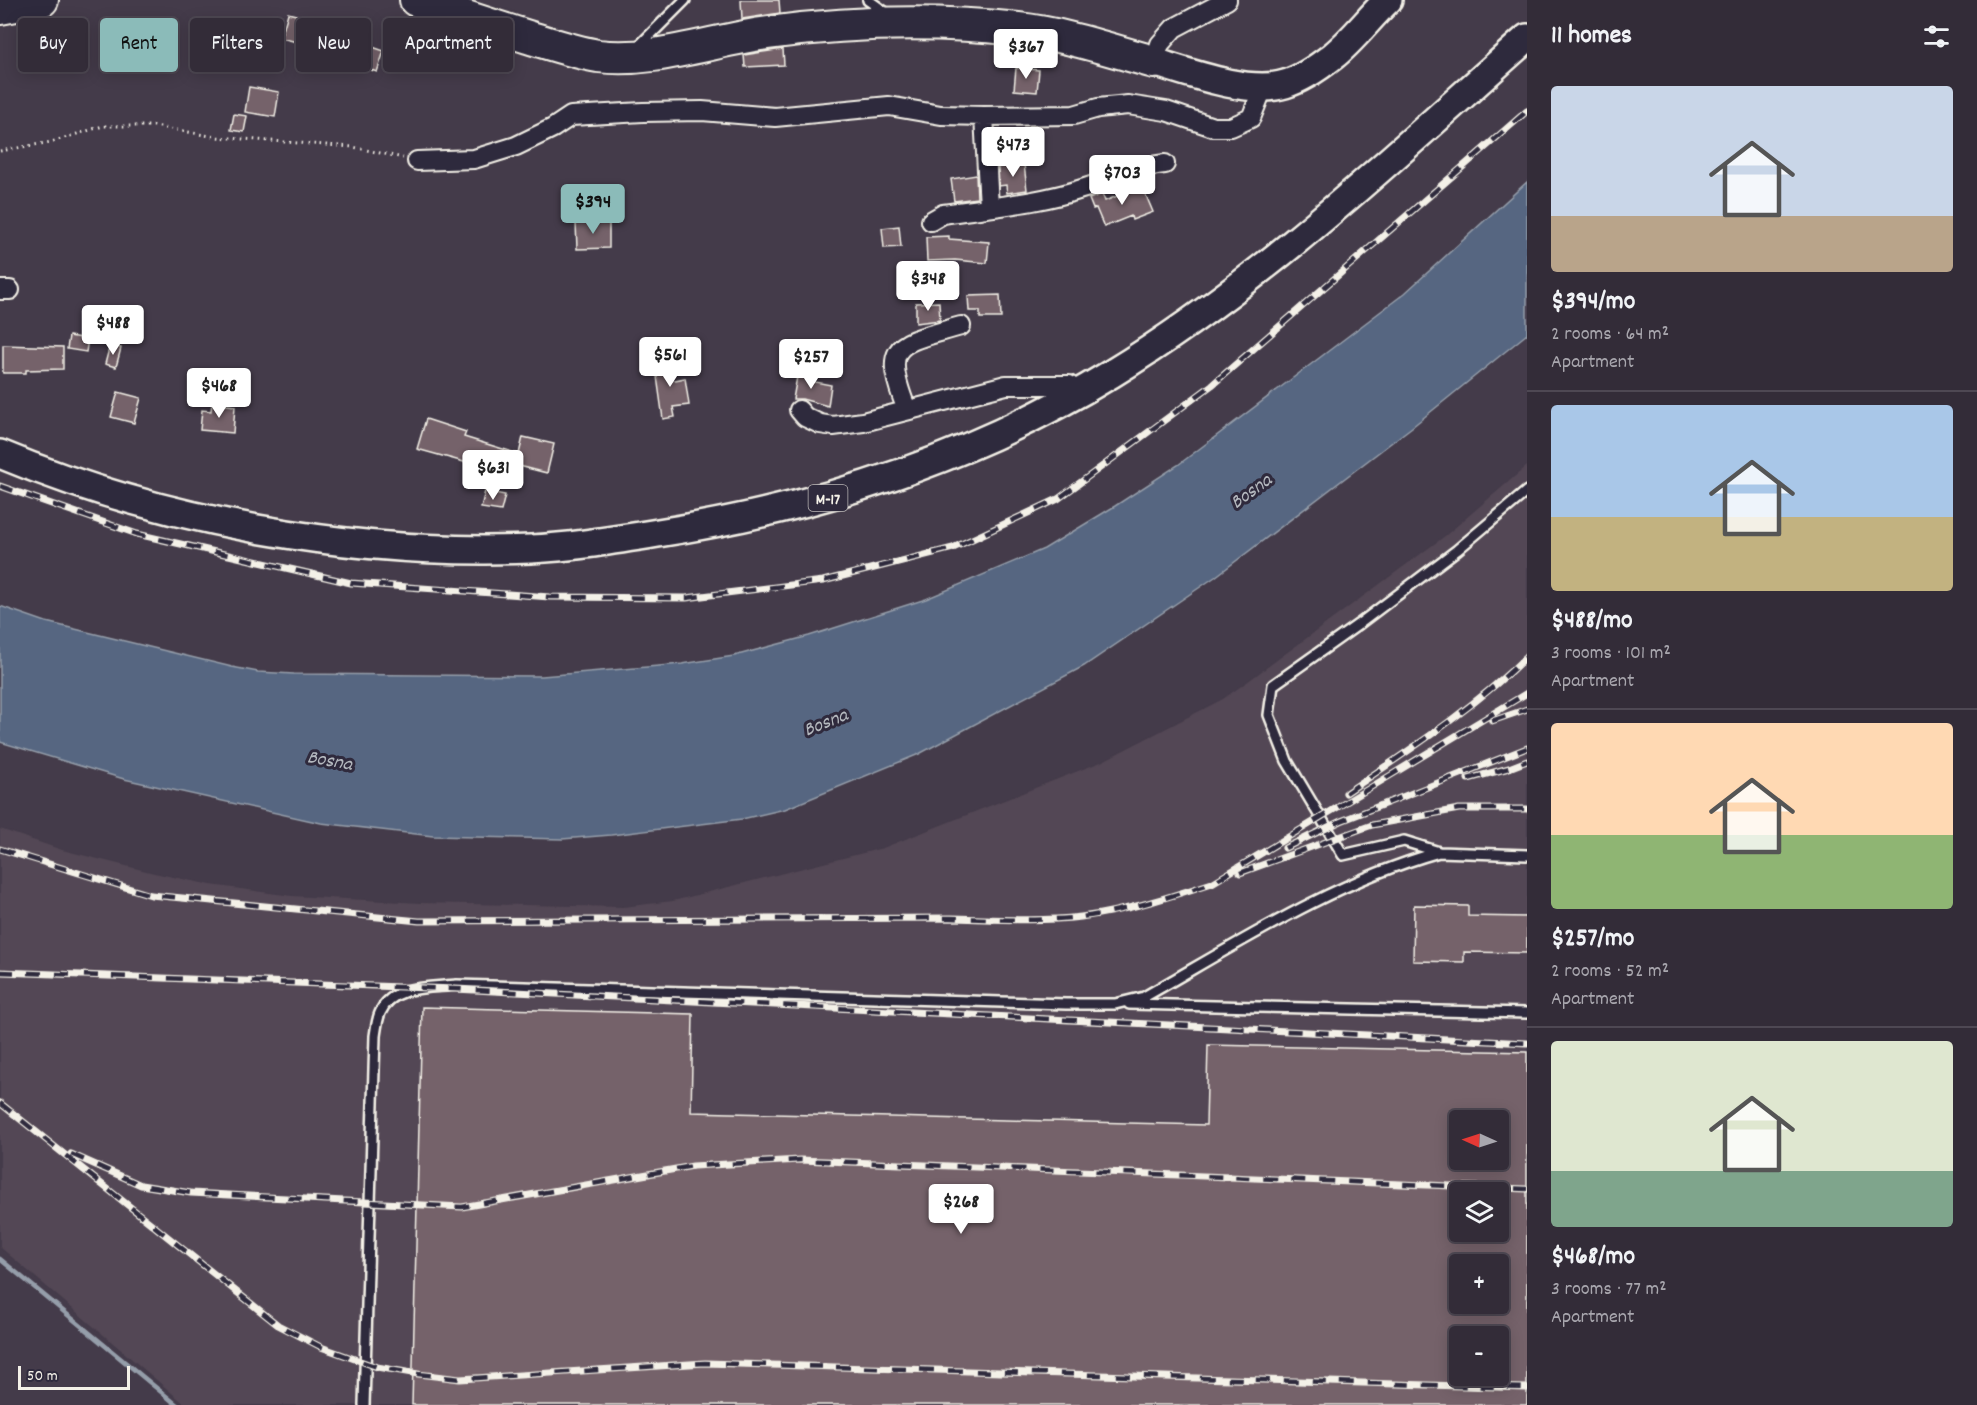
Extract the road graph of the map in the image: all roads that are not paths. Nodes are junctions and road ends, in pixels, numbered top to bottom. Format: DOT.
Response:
graph roads {
  1 [pos="42,0"];
  2 [pos="416,0"];
  3 [pos="685,0"];
  4 [pos="868,0"];
  5 [pos="1227,0"];
  6 [pos="1388,0"];
  7 [pos="0,8"];
  8 [pos="901,23"];
  9 [pos="1527,38"];
  10 [pos="625,57"];
  11 [pos="1154,62"];
  12 [pos="1263,88"];
  13 [pos="984,116"];
  14 [pos="417,160"];
  15 [pos="1165,164"];
  16 [pos="989,207"];
  17 [pos="931,220"];
  18 [pos="961,326"];
  19 [pos="1074,394"];
  20 [pos="799,410"];
  21 [pos="908,410"];
  22 [pos="0,454"];
  23 [pos="1527,490"];
  24 [pos="1439,852"];
  25 [pos="1527,856"];
  26 [pos="1115,1004"];
  27 [pos="1527,1013"];
  28 [pos="364,1405"];
  1 -- 7 [label="highway"];
  2 -- 10 [label="highway"];
  3 -- 10 [label="lane"];
  4 -- 8 [label="lane"];
  5 -- 11 [label="street"];
  6 -- 12 [label="main road"];
  8 -- 10 [label="highway"];
  8 -- 11 [label="highway"];
  9 -- 19 [label="main road, M-17"];
  11 -- 12 [label="main road"];
  12 -- 13 [label="street"];
  13 -- 14 [label="street"];
  13 -- 16 [label="street"];
  15 -- 16 [label="street"];
  16 -- 17 [label="street"];
  18 -- 21 [label="street"];
  19 -- 21 [label="street"];
  19 -- 22 [label="main road, M-17"];
  20 -- 21 [label="street"];
  23 -- 24 [label="lane"];
  24 -- 25 [label="lane"];
  24 -- 26 [label="lane"];
  26 -- 27 [label="lane"];
  26 -- 28 [label="lane"];
}
